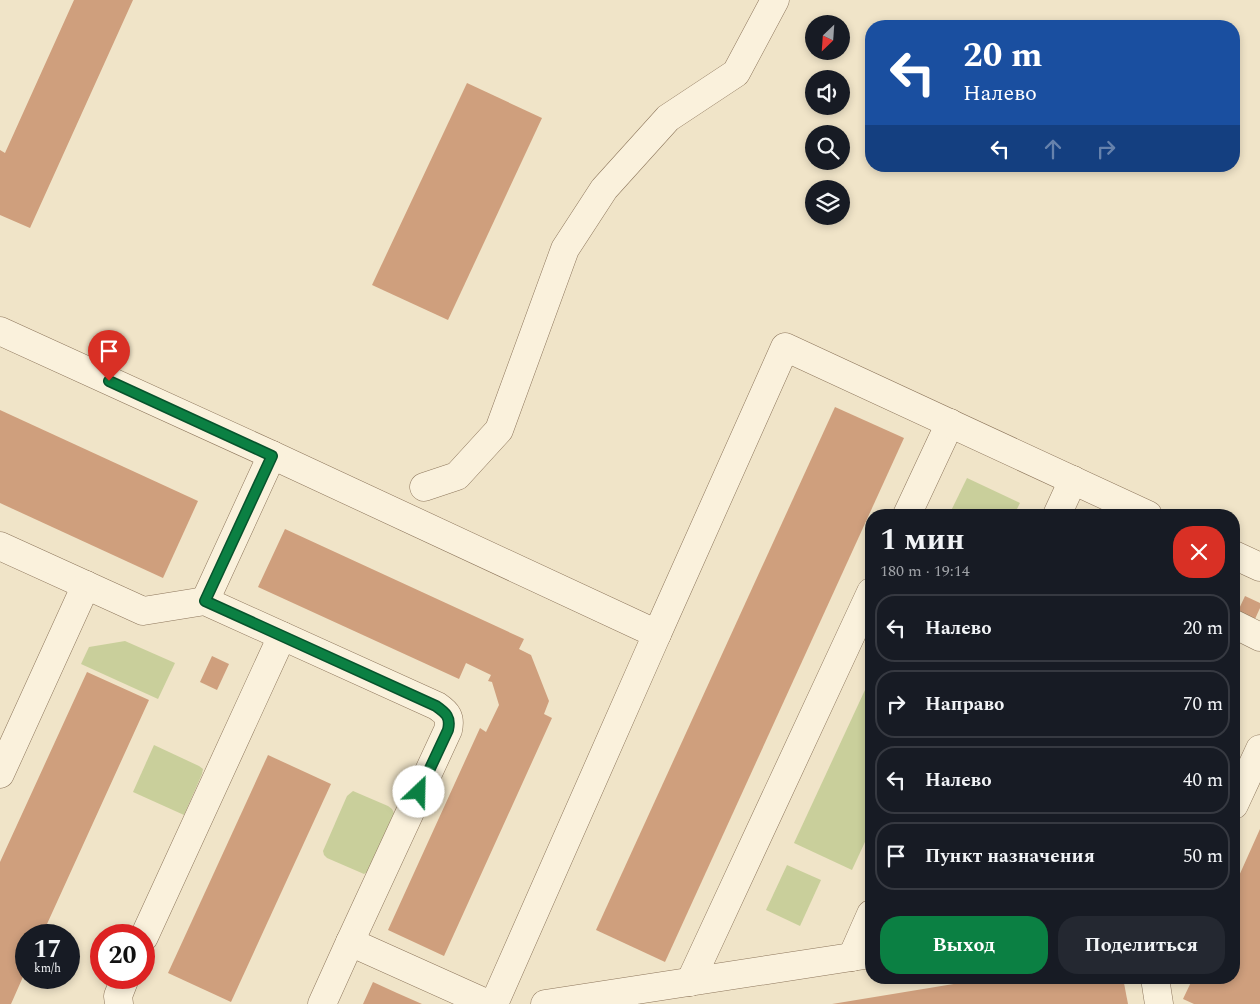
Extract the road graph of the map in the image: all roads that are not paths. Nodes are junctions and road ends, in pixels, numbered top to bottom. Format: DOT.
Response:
graph roads {
  1 [pos="775,0"];
  2 [pos="0,331"];
  3 [pos="950,422"];
  4 [pos="272,456"];
  5 [pos="1073,480"];
  6 [pos="424,488"];
  7 [pos="910,509"];
  8 [pos="1059,509"];
  9 [pos="1135,509"];
  10 [pos="0,546"];
  11 [pos="1240,558"];
  12 [pos="1260,568"];
  13 [pos="86,584"];
  14 [pos="205,601"];
  15 [pos="865,605"];
  16 [pos="1240,627"];
  17 [pos="657,634"];
  18 [pos="282,636"];
  19 [pos="1260,637"];
  20 [pos="1260,749"];
  21 [pos="0,774"];
  22 [pos="1240,792"];
  23 [pos="150,924"];
  24 [pos="865,939"];
  25 [pos="350,942"];
  26 [pos="861,955"];
  27 [pos="690,982"];
  28 [pos="1156,984"];
  29 [pos="121,989"];
  30 [pos="119,1004"];
  31 [pos="322,1004"];
  32 [pos="488,1004"];
  33 [pos="494,1004"];
  34 [pos="545,1004"];
  35 [pos="1159,1004"];
  1 -- 6 [label="lane"];
  2 -- 4 [label="lane"];
  3 -- 5 [label="lane"];
  3 -- 7 [label="lane"];
  3 -- 17 [label="lane"];
  4 -- 14 [label="lane"];
  4 -- 17 [label="lane"];
  5 -- 8 [label="lane"];
  5 -- 9 [label="lane"];
  10 -- 13 [label="lane"];
  11 -- 12 [label="lane"];
  13 -- 14 [label="lane"];
  13 -- 21 [label="lane"];
  14 -- 18 [label="lane"];
  15 -- 27 [label="lane"];
  16 -- 19 [label="lane"];
  17 -- 33 [label="lane"];
  18 -- 23 [label="lane"];
  18 -- 25 [label="lane"];
  20 -- 22 [label="lane"];
  24 -- 26 [label="lane"];
  25 -- 31 [label="lane"];
  25 -- 32 [label="lane"];
  26 -- 27 [label="lane"];
  27 -- 34 [label="lane"];
  28 -- 35 [label="lane"];
  29 -- 30 [label="lane"];
}
